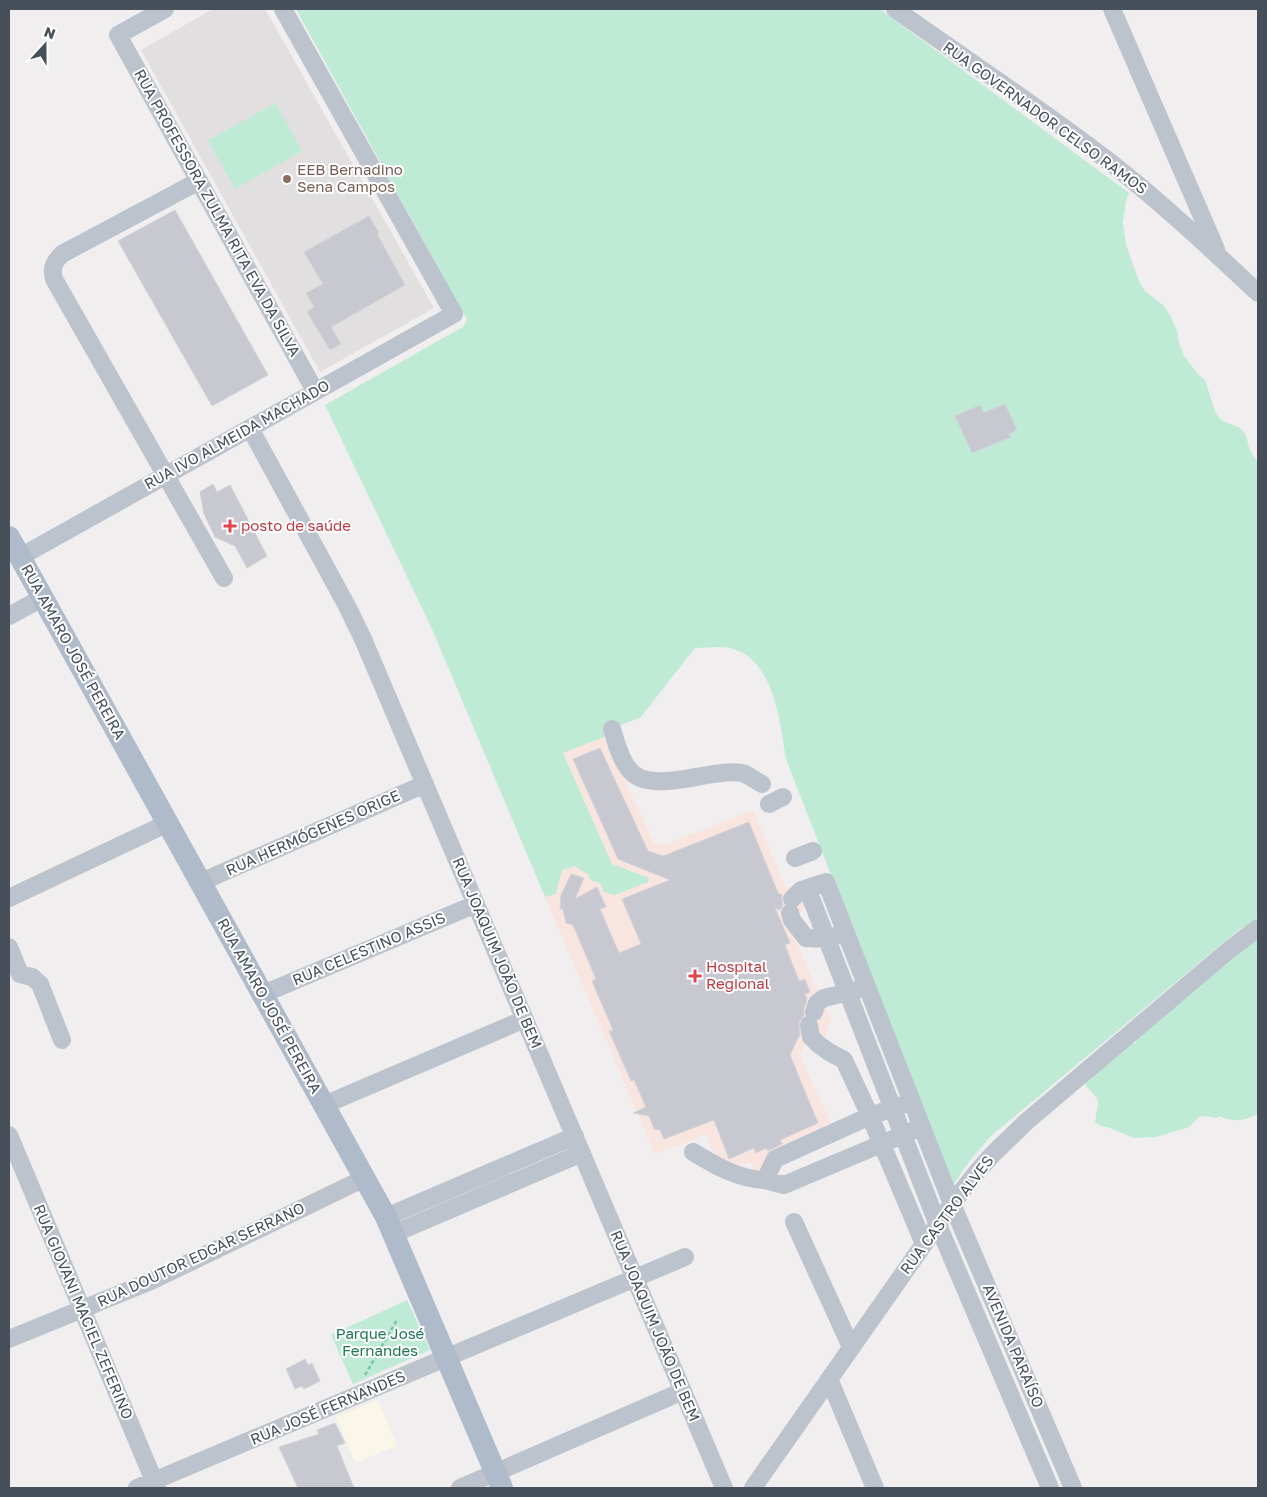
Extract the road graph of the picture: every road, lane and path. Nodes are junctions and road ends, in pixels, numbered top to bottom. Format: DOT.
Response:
graph roads {
  1 [pos="166,9"];
  2 [pos="283,9"];
  3 [pos="895,9"];
  4 [pos="1112,9"];
  5 [pos="199,181"];
  6 [pos="1219,256"];
  7 [pos="1258,293"];
  8 [pos="316,391"];
  9 [pos="250,428"];
  10 [pos="166,475"];
  11 [pos="9,537"];
  12 [pos="20,557"];
  13 [pos="224,578"];
  14 [pos="42,598"];
  15 [pos="9,616"];
  16 [pos="612,730"];
  17 [pos="425,784"];
  18 [pos="762,784"];
  19 [pos="168,823"];
  20 [pos="813,851"];
  21 [pos="795,858"];
  22 [pos="200,882"];
  23 [pos="806,888"];
  24 [pos="9,898"];
  25 [pos="476,904"];
  26 [pos="1258,928"];
  27 [pos="846,932"];
  28 [pos="826,939"];
  29 [pos="9,947"];
  30 [pos="14,976"];
  31 [pos="867,988"];
  32 [pos="847,992"];
  33 [pos="263,994"];
  34 [pos="525,1019"];
  35 [pos="62,1040"];
  36 [pos="844,1060"];
  37 [pos="896,1060"];
  38 [pos="876,1065"];
  39 [pos="912,1101"];
  40 [pos="324,1105"];
  41 [pos="893,1108"];
  42 [pos="870,1116"];
  43 [pos="922,1127"];
  44 [pos="903,1134"];
  45 [pos="9,1135"];
  46 [pos="575,1136"];
  47 [pos="881,1143"];
  48 [pos="802,1146"];
  49 [pos="694,1152"];
  50 [pos="582,1153"];
  51 [pos="814,1173"];
  52 [pos="365,1178"];
  53 [pos="765,1180"];
  54 [pos="952,1204"];
  55 [pos="794,1222"];
  56 [pos="938,1224"];
  57 [pos="390,1226"];
  58 [pos="924,1244"];
  59 [pos="685,1257"];
  60 [pos="635,1278"];
  61 [pos="82,1310"];
  62 [pos="397,1320"];
  63 [pos="9,1339"];
  64 [pos="851,1347"];
  65 [pos="446,1358"];
  66 [pos="829,1379"];
  67 [pos="683,1391"];
  68 [pos="352,1397"];
  69 [pos="499,1480"];
  70 [pos="156,1485"];
  71 [pos="137,1488"];
  72 [pos="460,1488"];
  73 [pos="724,1488"];
  74 [pos="753,1488"];
  75 [pos="875,1488"];
  76 [pos="1050,1488"];
  77 [pos="1073,1488"];
  1 -- 5 [label="street, RUA PROFESSORA ZULMA RITA EVA DA SILVA"];
  2 -- 8 [label="street, RUA IVO ALMEIDA MACHADO"];
  3 -- 6 [label="street, RUA GOVERNADOR CELSO RAMOS"];
  4 -- 6 [label="street"];
  5 -- 8 [label="street, RUA PROFESSORA ZULMA RITA EVA DA SILVA"];
  5 -- 10 [label="street"];
  6 -- 7 [label="street, RUA GOVERNADOR CELSO RAMOS"];
  8 -- 9 [label="street, RUA IVO ALMEIDA MACHADO"];
  9 -- 10 [label="street, RUA IVO ALMEIDA MACHADO"];
  9 -- 17 [label="street, RUA JOAQUIM JOÃO DE BEM"];
  10 -- 12 [label="street, RUA IVO ALMEIDA MACHADO"];
  10 -- 13 [label="street"];
  11 -- 12 [label="main road, RUA AMARO JOSÉ PEREIRA"];
  12 -- 14 [label="main road, RUA AMARO JOSÉ PEREIRA"];
  14 -- 15 [label="street"];
  14 -- 19 [label="main road, RUA AMARO JOSÉ PEREIRA"];
  16 -- 18 [label="street"];
  17 -- 22 [label="street, RUA HERMÓGENES ORIGE"];
  17 -- 25 [label="street, RUA JOAQUIM JOÃO DE BEM"];
  19 -- 22 [label="main road, RUA AMARO JOSÉ PEREIRA"];
  19 -- 24 [label="street"];
  20 -- 21 [label="street"];
  22 -- 33 [label="main road, RUA AMARO JOSÉ PEREIRA"];
  23 -- 27 [label="street, AVENIDA PARAÍSO"];
  23 -- 28 [label="street, AVENIDA PARAÍSO"];
  23 -- 28 [label="street"];
  25 -- 33 [label="street, RUA CELESTINO ASSIS"];
  25 -- 34 [label="street, RUA JOAQUIM JOÃO DE BEM"];
  26 -- 54 [label="street, RUA CASTRO ALVES"];
  27 -- 28 [label="street"];
  27 -- 31 [label="street, AVENIDA PARAÍSO"];
  28 -- 32 [label="street, AVENIDA PARAÍSO"];
  29 -- 30 [label="street"];
  30 -- 35 [label="street"];
  31 -- 32 [label="street"];
  31 -- 37 [label="street, AVENIDA PARAÍSO"];
  32 -- 36 [label="street"];
  32 -- 38 [label="street, AVENIDA PARAÍSO"];
  33 -- 40 [label="main road, RUA AMARO JOSÉ PEREIRA"];
  34 -- 40 [label="street"];
  34 -- 46 [label="street, RUA JOAQUIM JOÃO DE BEM"];
  36 -- 38 [label="street"];
  36 -- 42 [label="street"];
  37 -- 38 [label="street"];
  37 -- 39 [label="street, AVENIDA PARAÍSO"];
  38 -- 41 [label="street, AVENIDA PARAÍSO"];
  39 -- 41 [label="street"];
  39 -- 43 [label="street, AVENIDA PARAÍSO"];
  40 -- 52 [label="main road, RUA AMARO JOSÉ PEREIRA"];
  41 -- 42 [label="street"];
  41 -- 44 [label="street, AVENIDA PARAÍSO"];
  42 -- 47 [label="street"];
  42 -- 48 [label="street"];
  43 -- 44 [label="street"];
  43 -- 54 [label="street, AVENIDA PARAÍSO"];
  44 -- 47 [label="street"];
  44 -- 56 [label="street, AVENIDA PARAÍSO"];
  45 -- 61 [label="street, RUA GIOVANI MACIEL ZEFERINO"];
  46 -- 50 [label="street, RUA JOAQUIM JOÃO DE BEM"];
  46 -- 57 [label="street"];
  47 -- 51 [label="street"];
  47 -- 58 [label="street"];
  48 -- 51 [label="street"];
  48 -- 53 [label="street"];
  49 -- 53 [label="street"];
  50 -- 57 [label="street"];
  50 -- 60 [label="street, RUA JOAQUIM JOÃO DE BEM"];
  51 -- 53 [label="street"];
  52 -- 57 [label="main road, RUA AMARO JOSÉ PEREIRA"];
  52 -- 61 [label="street, RUA DOUTOR EDGAR SERRANO"];
  54 -- 56 [label="street, RUA CASTRO ALVES"];
  54 -- 77 [label="street, AVENIDA PARAÍSO"];
  55 -- 64 [label="street"];
  56 -- 58 [label="street, RUA CASTRO ALVES"];
  56 -- 76 [label="street, AVENIDA PARAÍSO"];
  57 -- 65 [label="main road, RUA AMARO JOSÉ PEREIRA"];
  58 -- 64 [label="street, RUA CASTRO ALVES"];
  59 -- 60 [label="street, RUA JOSÉ FERNANDES"];
  60 -- 65 [label="street, RUA JOSÉ FERNANDES"];
  60 -- 67 [label="street, RUA JOAQUIM JOÃO DE BEM"];
  61 -- 63 [label="street, RUA DOUTOR EDGAR SERRANO"];
  61 -- 70 [label="street, RUA GIOVANI MACIEL ZEFERINO"];
  62 -- 68 [label="path"];
  64 -- 66 [label="street, RUA CASTRO ALVES"];
  65 -- 68 [label="street, RUA JOSÉ FERNANDES"];
  65 -- 69 [label="main road, RUA AMARO JOSÉ PEREIRA"];
  66 -- 74 [label="street, RUA CASTRO ALVES"];
  66 -- 75 [label="street"];
  67 -- 69 [label="street"];
  67 -- 73 [label="street, RUA JOAQUIM JOÃO DE BEM"];
  68 -- 70 [label="street, RUA JOSÉ FERNANDES"];
  69 -- 72 [label="street"];
  70 -- 71 [label="street, RUA JOSÉ FERNANDES"];
}
